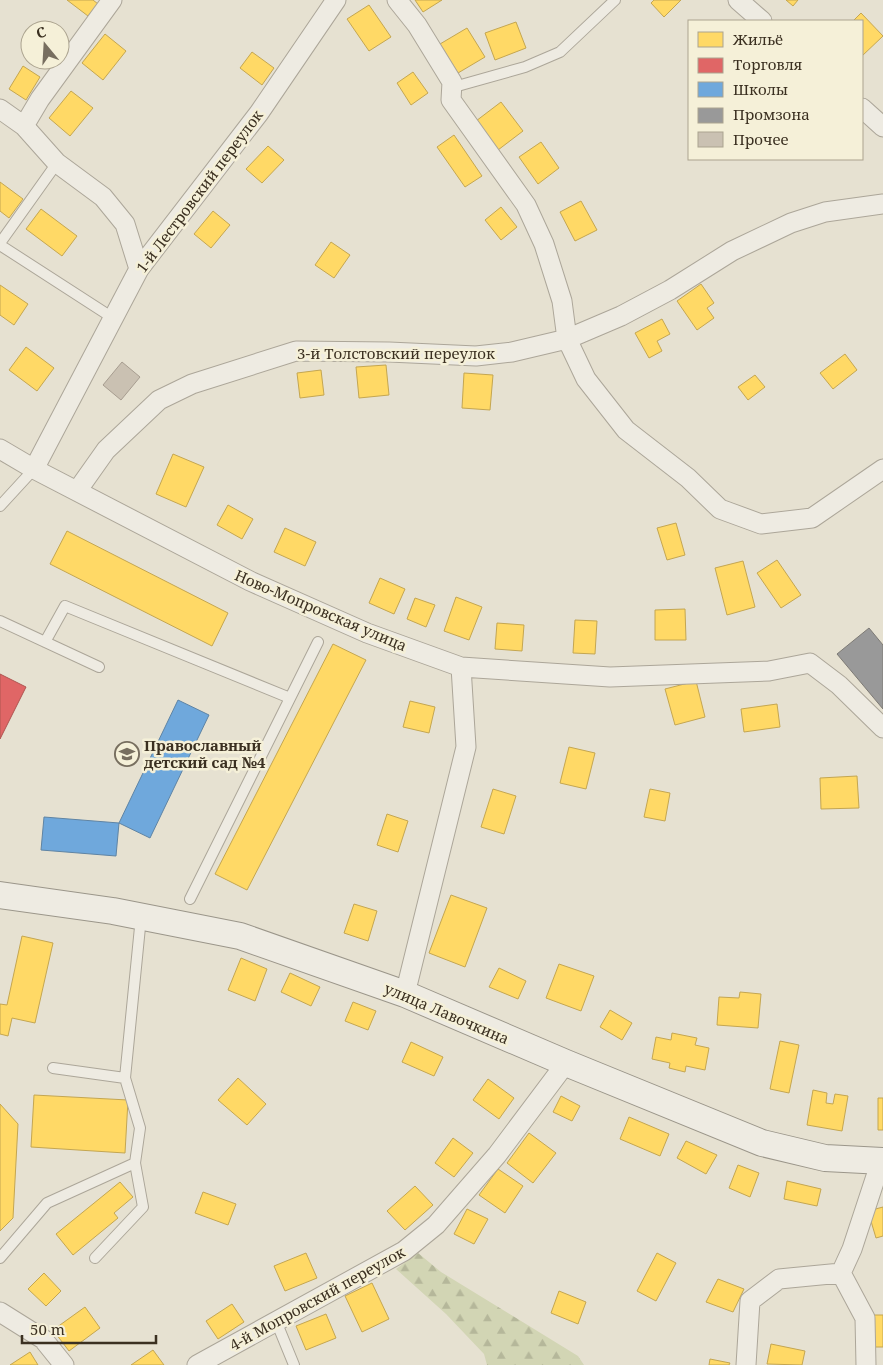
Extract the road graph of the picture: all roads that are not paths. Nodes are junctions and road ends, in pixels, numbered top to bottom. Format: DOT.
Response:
graph roads {
  1 [pos="112,0"];
  2 [pos="336,0"];
  3 [pos="397,0"];
  4 [pos="614,0"];
  5 [pos="738,0"];
  6 [pos="761,20"];
  7 [pos="452,82"];
  8 [pos="0,109"];
  9 [pos="863,109"];
  10 [pos="24,126"];
  11 [pos="883,127"];
  12 [pos="57,162"];
  13 [pos="883,204"];
  14 [pos="0,244"];
  15 [pos="139,269"];
  16 [pos="113,318"];
  17 [pos="567,339"];
  18 [pos="0,448"];
  19 [pos="34,469"];
  20 [pos="883,470"];
  21 [pos="77,491"];
  22 [pos="0,506"];
  23 [pos="0,621"];
  24 [pos="45,642"];
  25 [pos="318,642"];
  26 [pos="99,667"];
  27 [pos="461,667"];
  28 [pos="290,698"];
  29 [pos="883,728"];
  30 [pos="0,895"];
  31 [pos="190,899"];
  32 [pos="141,916"];
  33 [pos="405,994"];
  34 [pos="566,1063"];
  35 [pos="53,1068"];
  36 [pos="125,1078"];
  37 [pos="882,1161"];
  38 [pos="135,1163"];
  39 [pos="0,1258"];
  40 [pos="95,1258"];
  41 [pos="840,1272"];
  42 [pos="0,1312"];
  43 [pos="276,1321"];
  44 [pos="64,1365"];
  45 [pos="197,1365"];
  46 [pos="294,1365"];
  47 [pos="746,1365"];
  48 [pos="866,1365"];
  1 -- 10 [label="street"];
  2 -- 15 [label="street, 1-й Лестровский переулок"];
  3 -- 7 [label="street"];
  4 -- 7 [label="lane"];
  5 -- 6 [label="street"];
  7 -- 17 [label="street"];
  8 -- 10 [label="street"];
  9 -- 11 [label="street"];
  10 -- 12 [label="street"];
  12 -- 14 [label="lane"];
  12 -- 15 [label="street"];
  13 -- 17 [label="street, 3-й Толстовский переулок"];
  14 -- 16 [label="lane"];
  15 -- 16 [label="street, 1-й Лестровский переулок"];
  16 -- 19 [label="street, 1-й Лестровский переулок"];
  17 -- 20 [label="street"];
  17 -- 21 [label="street, 3-й Толстовский переулок"];
  18 -- 19 [label="street, Ново-Мопровская улица"];
  19 -- 21 [label="street, Ново-Мопровская улица"];
  19 -- 22 [label="lane"];
  21 -- 27 [label="street, Ново-Мопровская улица"];
  23 -- 24 [label="lane"];
  24 -- 26 [label="lane"];
  24 -- 28 [label="lane"];
  25 -- 28 [label="lane"];
  27 -- 29 [label="street, Ново-Мопровская улица"];
  27 -- 33 [label="street"];
  28 -- 31 [label="lane"];
  30 -- 32 [label="main road, улица Лавочкина"];
  32 -- 33 [label="main road, улица Лавочкина"];
  32 -- 36 [label="lane"];
  33 -- 34 [label="main road, улица Лавочкина"];
  34 -- 37 [label="main road, улица Лавочкина"];
  34 -- 43 [label="street, 4-й Мопровский переулок"];
  35 -- 36 [label="lane"];
  36 -- 38 [label="lane"];
  37 -- 41 [label="street"];
  38 -- 39 [label="lane"];
  38 -- 40 [label="lane"];
  41 -- 47 [label="street"];
  41 -- 48 [label="street"];
  42 -- 44 [label="street"];
  43 -- 45 [label="street, 4-й Мопровский переулок"];
  43 -- 46 [label="lane"];
}
